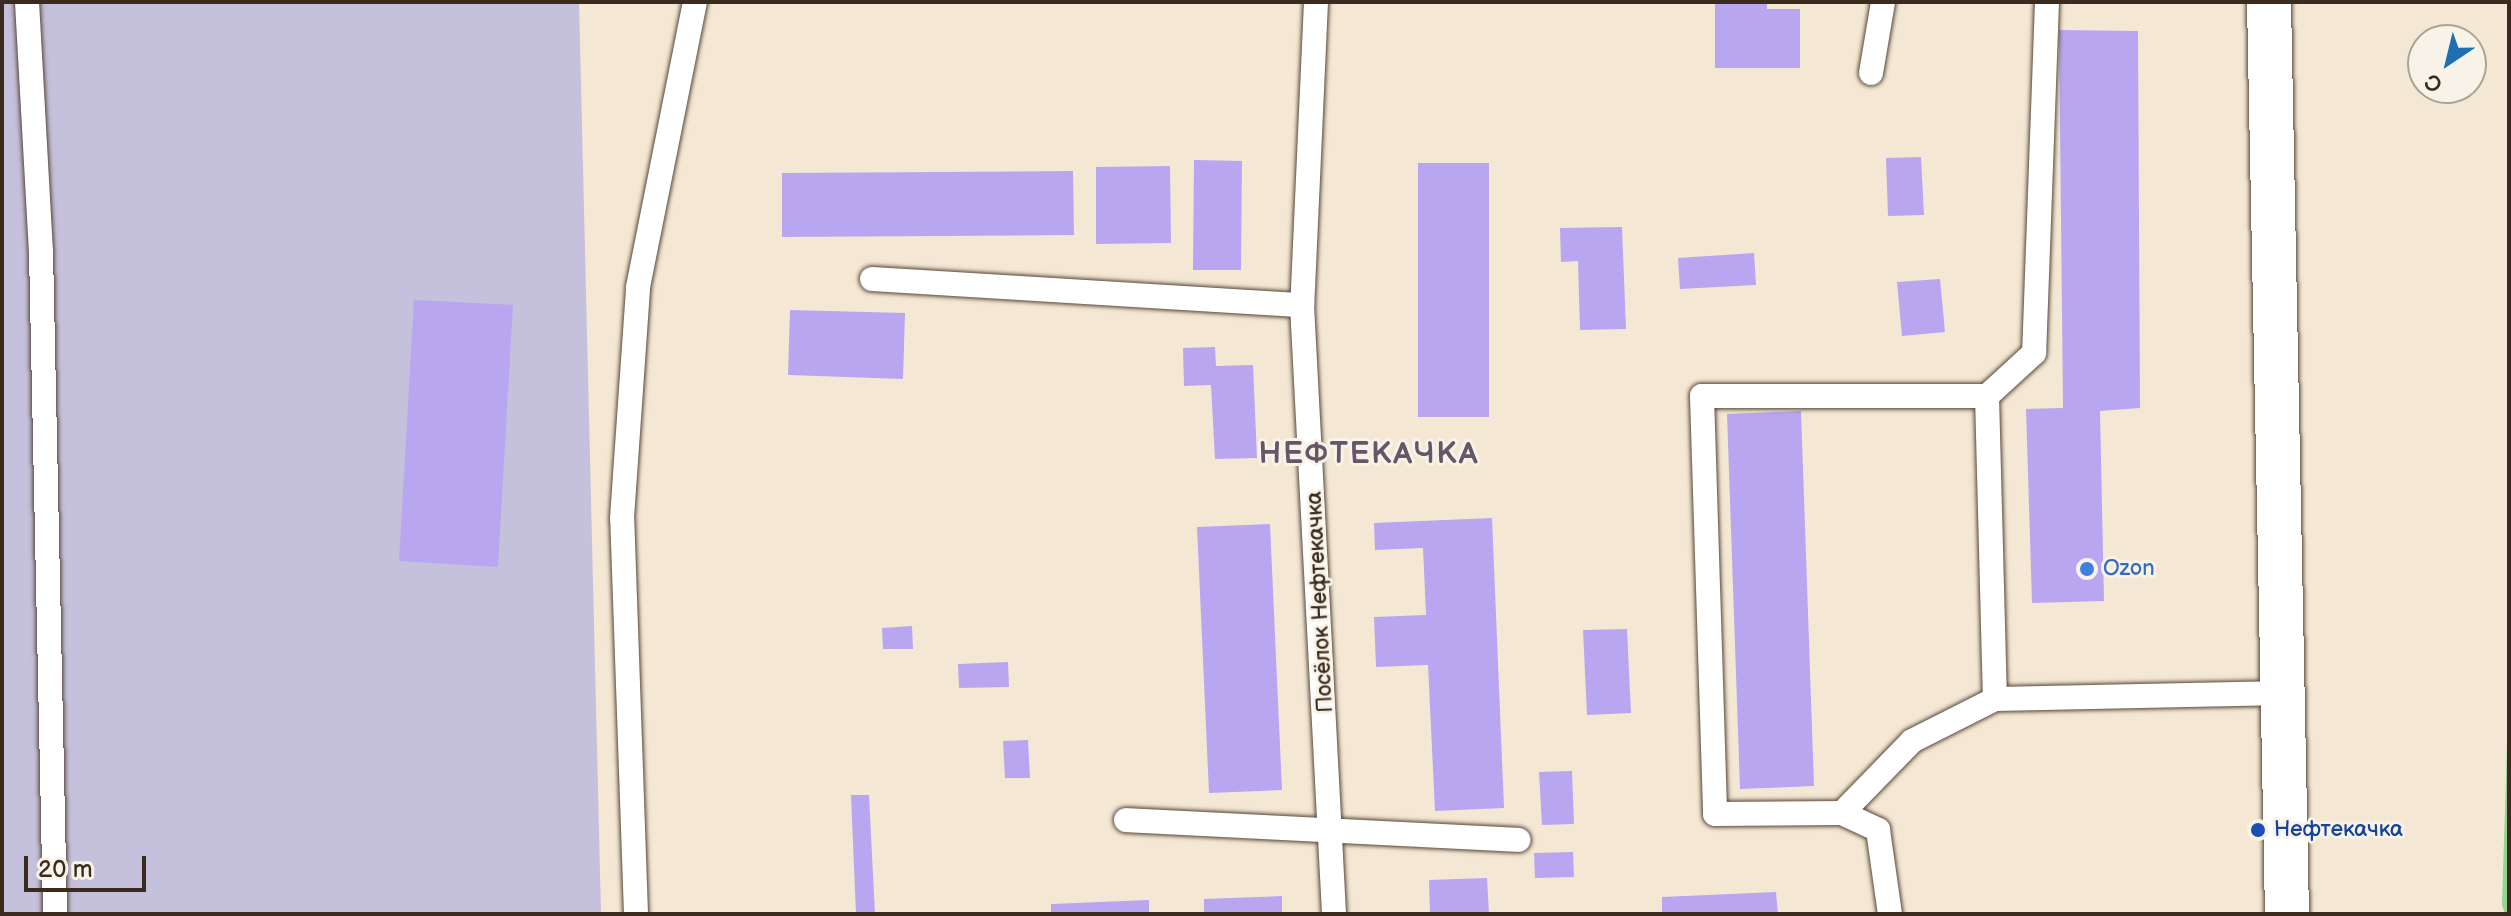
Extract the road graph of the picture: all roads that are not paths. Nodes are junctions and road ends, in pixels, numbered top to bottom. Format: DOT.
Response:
graph roads {
  1 [pos="27,2"];
  2 [pos="695,2"];
  3 [pos="1316,2"];
  4 [pos="1883,2"];
  5 [pos="2047,2"];
  6 [pos="2269,2"];
  7 [pos="1871,73"];
  8 [pos="872,279"];
  9 [pos="1302,305"];
  10 [pos="1987,396"];
  11 [pos="2285,693"];
  12 [pos="1995,699"];
  13 [pos="1842,813"];
  14 [pos="1126,820"];
  15 [pos="1331,833"];
  16 [pos="1518,840"];
  17 [pos="55,914"];
  18 [pos="636,914"];
  19 [pos="1334,914"];
  20 [pos="1890,914"];
  21 [pos="2287,914"];
  1 -- 17 [label="lane"];
  2 -- 18 [label="lane"];
  3 -- 9 [label="lane, Посёлок Нефтекачка"];
  4 -- 7 [label="lane"];
  5 -- 10 [label="lane"];
  6 -- 11 [label="street"];
  8 -- 9 [label="lane"];
  9 -- 15 [label="lane, Посёлок Нефтекачка"];
  10 -- 12 [label="lane"];
  10 -- 13 [label="lane"];
  11 -- 12 [label="lane"];
  11 -- 21 [label="street"];
  12 -- 13 [label="lane"];
  13 -- 20 [label="lane"];
  14 -- 15 [label="lane"];
  15 -- 16 [label="lane"];
  15 -- 19 [label="lane, Посёлок Нефтекачка"];
}
